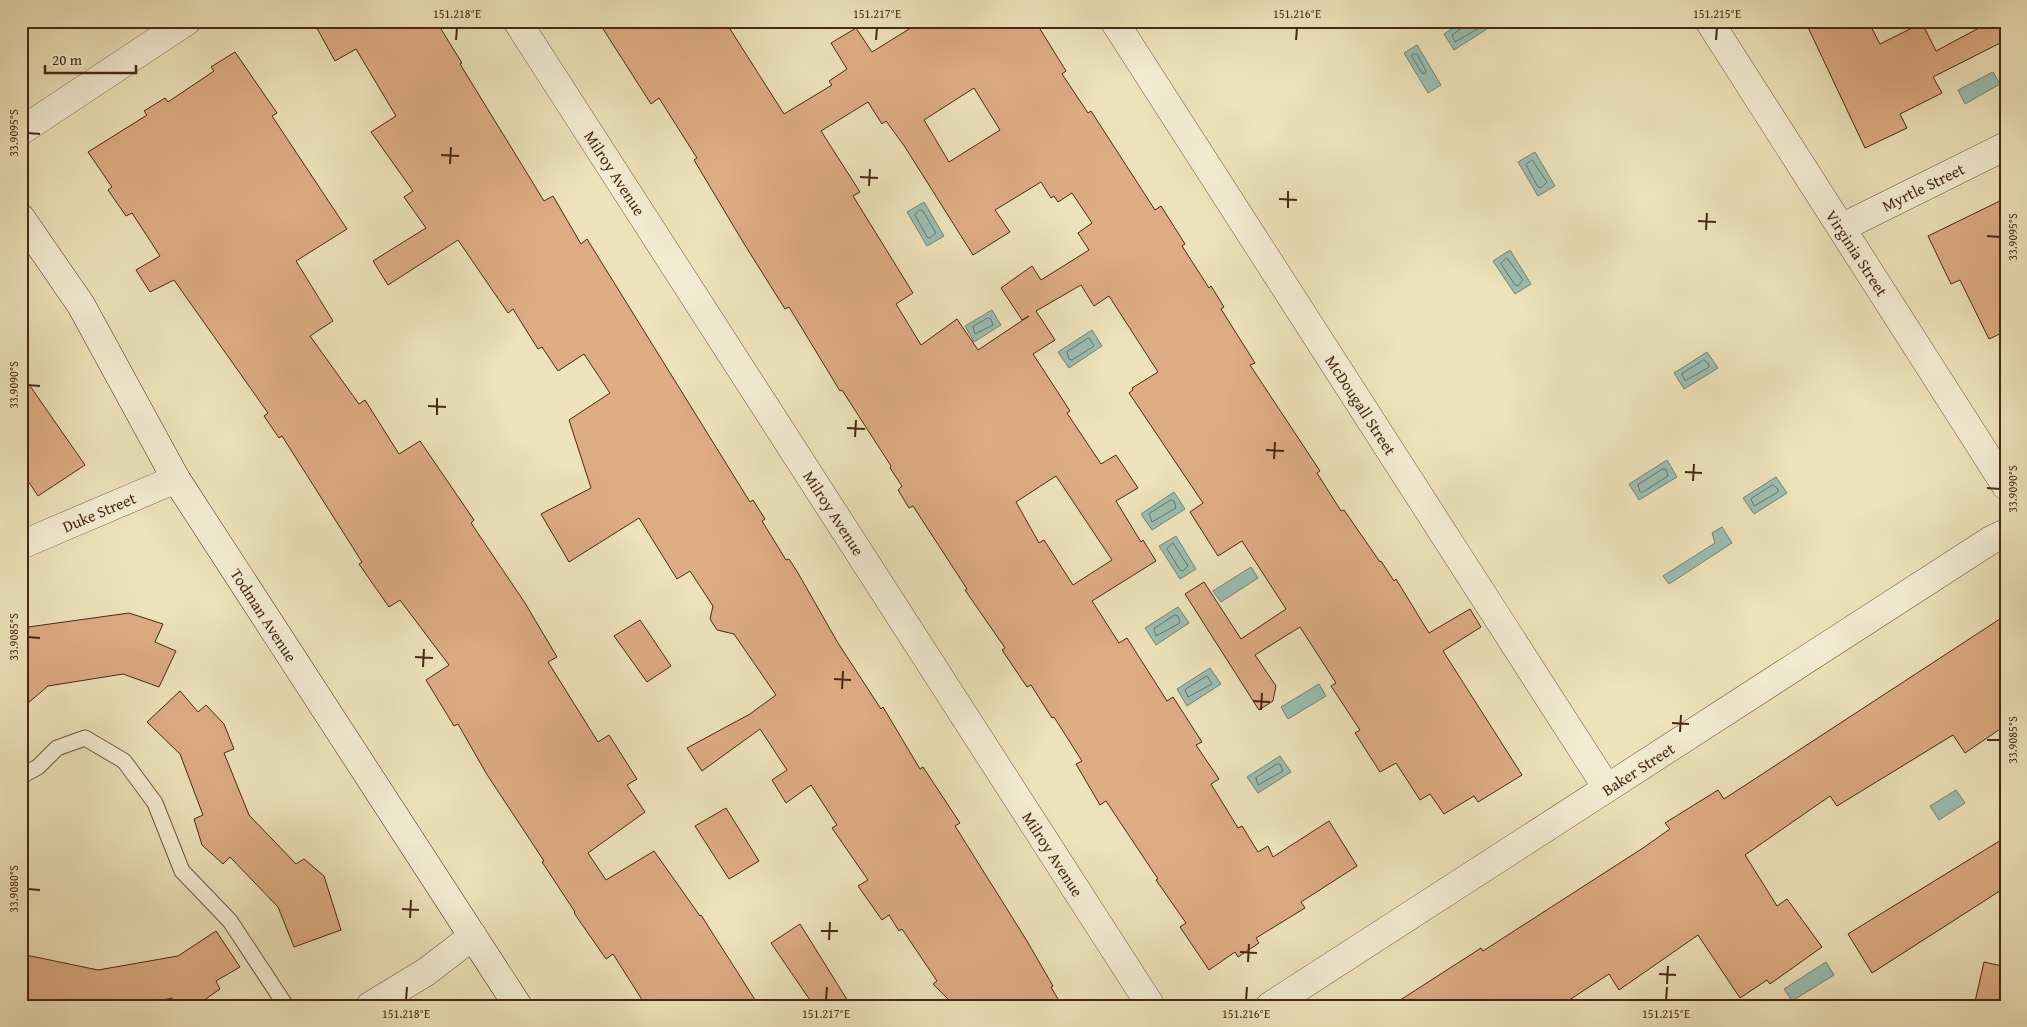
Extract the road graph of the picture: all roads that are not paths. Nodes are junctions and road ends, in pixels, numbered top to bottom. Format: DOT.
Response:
graph roads {
  1 [pos="187,21"];
  2 [pos="517,21"];
  3 [pos="1114,21"];
  4 [pos="1709,21"];
  5 [pos="21,131"];
  6 [pos="2006,146"];
  7 [pos="21,218"];
  8 [pos="1841,228"];
  9 [pos="176,479"];
  10 [pos="2006,486"];
  11 [pos="2006,533"];
  12 [pos="21,545"];
  13 [pos="21,776"];
  14 [pos="1607,788"];
  15 [pos="473,936"];
  16 [pos="286,1006"];
  17 [pos="370,1006"];
  18 [pos="518,1006"];
  19 [pos="1151,1006"];
  20 [pos="1270,1006"];
  1 -- 5 [label="street"];
  2 -- 19 [label="street, Milroy Avenue"];
  3 -- 14 [label="street, McDougall Street"];
  4 -- 8 [label="street, Virginia Street"];
  6 -- 8 [label="street, Myrtle Street"];
  7 -- 9 [label="street, Todman Avenue"];
  8 -- 10 [label="street, Virginia Street"];
  9 -- 12 [label="street, Duke Street"];
  9 -- 15 [label="street, Todman Avenue"];
  11 -- 14 [label="street, Baker Street"];
  13 -- 16 [label="lane"];
  14 -- 20 [label="street, Baker Street"];
  15 -- 17 [label="street"];
  15 -- 18 [label="street, Todman Avenue"];
}
